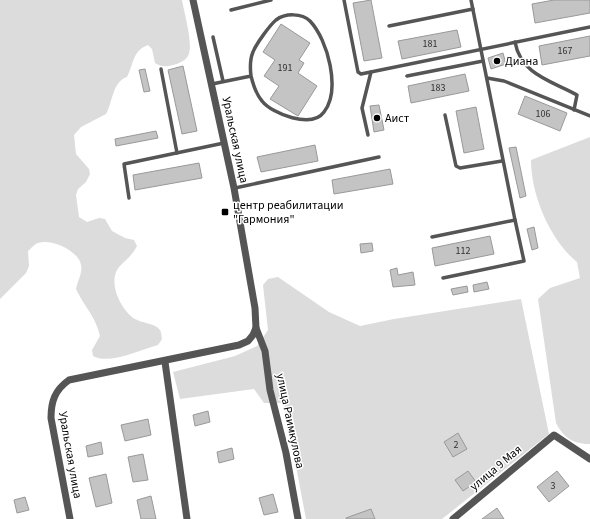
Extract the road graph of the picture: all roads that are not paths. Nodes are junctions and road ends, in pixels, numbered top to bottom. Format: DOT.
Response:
graph roads {
  1 [pos="193,0"];
  2 [pos="271,0"];
  3 [pos="344,0"];
  4 [pos="471,0"];
  5 [pos="473,9"];
  6 [pos="231,10"];
  7 [pos="389,26"];
  8 [pos="590,27"];
  9 [pos="212,37"];
  10 [pos="515,42"];
  11 [pos="481,49"];
  12 [pos="483,61"];
  13 [pos="161,69"];
  14 [pos="371,72"];
  15 [pos="251,76"];
  16 [pos="406,76"];
  17 [pos="487,78"];
  18 [pos="223,81"];
  19 [pos="212,84"];
  20 [pos="574,110"];
  21 [pos="446,115"];
  22 [pos="590,116"];
  23 [pos="368,135"];
  24 [pos="224,143"];
  25 [pos="177,153"];
  26 [pos="379,157"];
  27 [pos="502,161"];
  28 [pos="234,188"];
  29 [pos="129,198"];
  30 [pos="515,220"];
  31 [pos="432,237"];
  32 [pos="443,278"];
  33 [pos="256,328"];
  34 [pos="165,362"];
  35 [pos="590,459"];
  36 [pos="70,519"];
  37 [pos="187,519"];
  38 [pos="298,519"];
  39 [pos="453,519"];
  1 -- 19 [label="street, Уральская улица"];
  2 -- 6 [label="lane"];
  3 -- 14 [label="lane"];
  4 -- 5 [label="lane"];
  5 -- 7 [label="lane"];
  5 -- 11 [label="lane"];
  8 -- 10 [label="lane"];
  9 -- 18 [label="lane"];
  10 -- 11 [label="lane"];
  10 -- 20 [label="lane"];
  11 -- 12 [label="lane"];
  11 -- 14 [label="lane"];
  12 -- 16 [label="lane"];
  12 -- 17 [label="lane"];
  13 -- 25 [label="lane"];
  14 -- 23 [label="lane"];
  15 -- 15 [label="lane"];
  15 -- 18 [label="lane"];
  17 -- 20 [label="lane"];
  17 -- 27 [label="lane"];
  18 -- 19 [label="lane"];
  19 -- 24 [label="street, Уральская улица"];
  20 -- 22 [label="lane"];
  21 -- 27 [label="lane"];
  24 -- 25 [label="lane"];
  24 -- 28 [label="street, Уральская улица"];
  25 -- 29 [label="lane"];
  26 -- 28 [label="lane"];
  27 -- 30 [label="lane"];
  28 -- 33 [label="street, Уральская улица"];
  30 -- 31 [label="lane"];
  30 -- 32 [label="lane"];
  33 -- 34 [label="street, Уральская улица"];
  33 -- 38 [label="street, улица Раимкулова"];
  34 -- 36 [label="street, Уральская улица"];
  34 -- 37 [label="street"];
  35 -- 39 [label="street, улица 9 Мая"];
}
